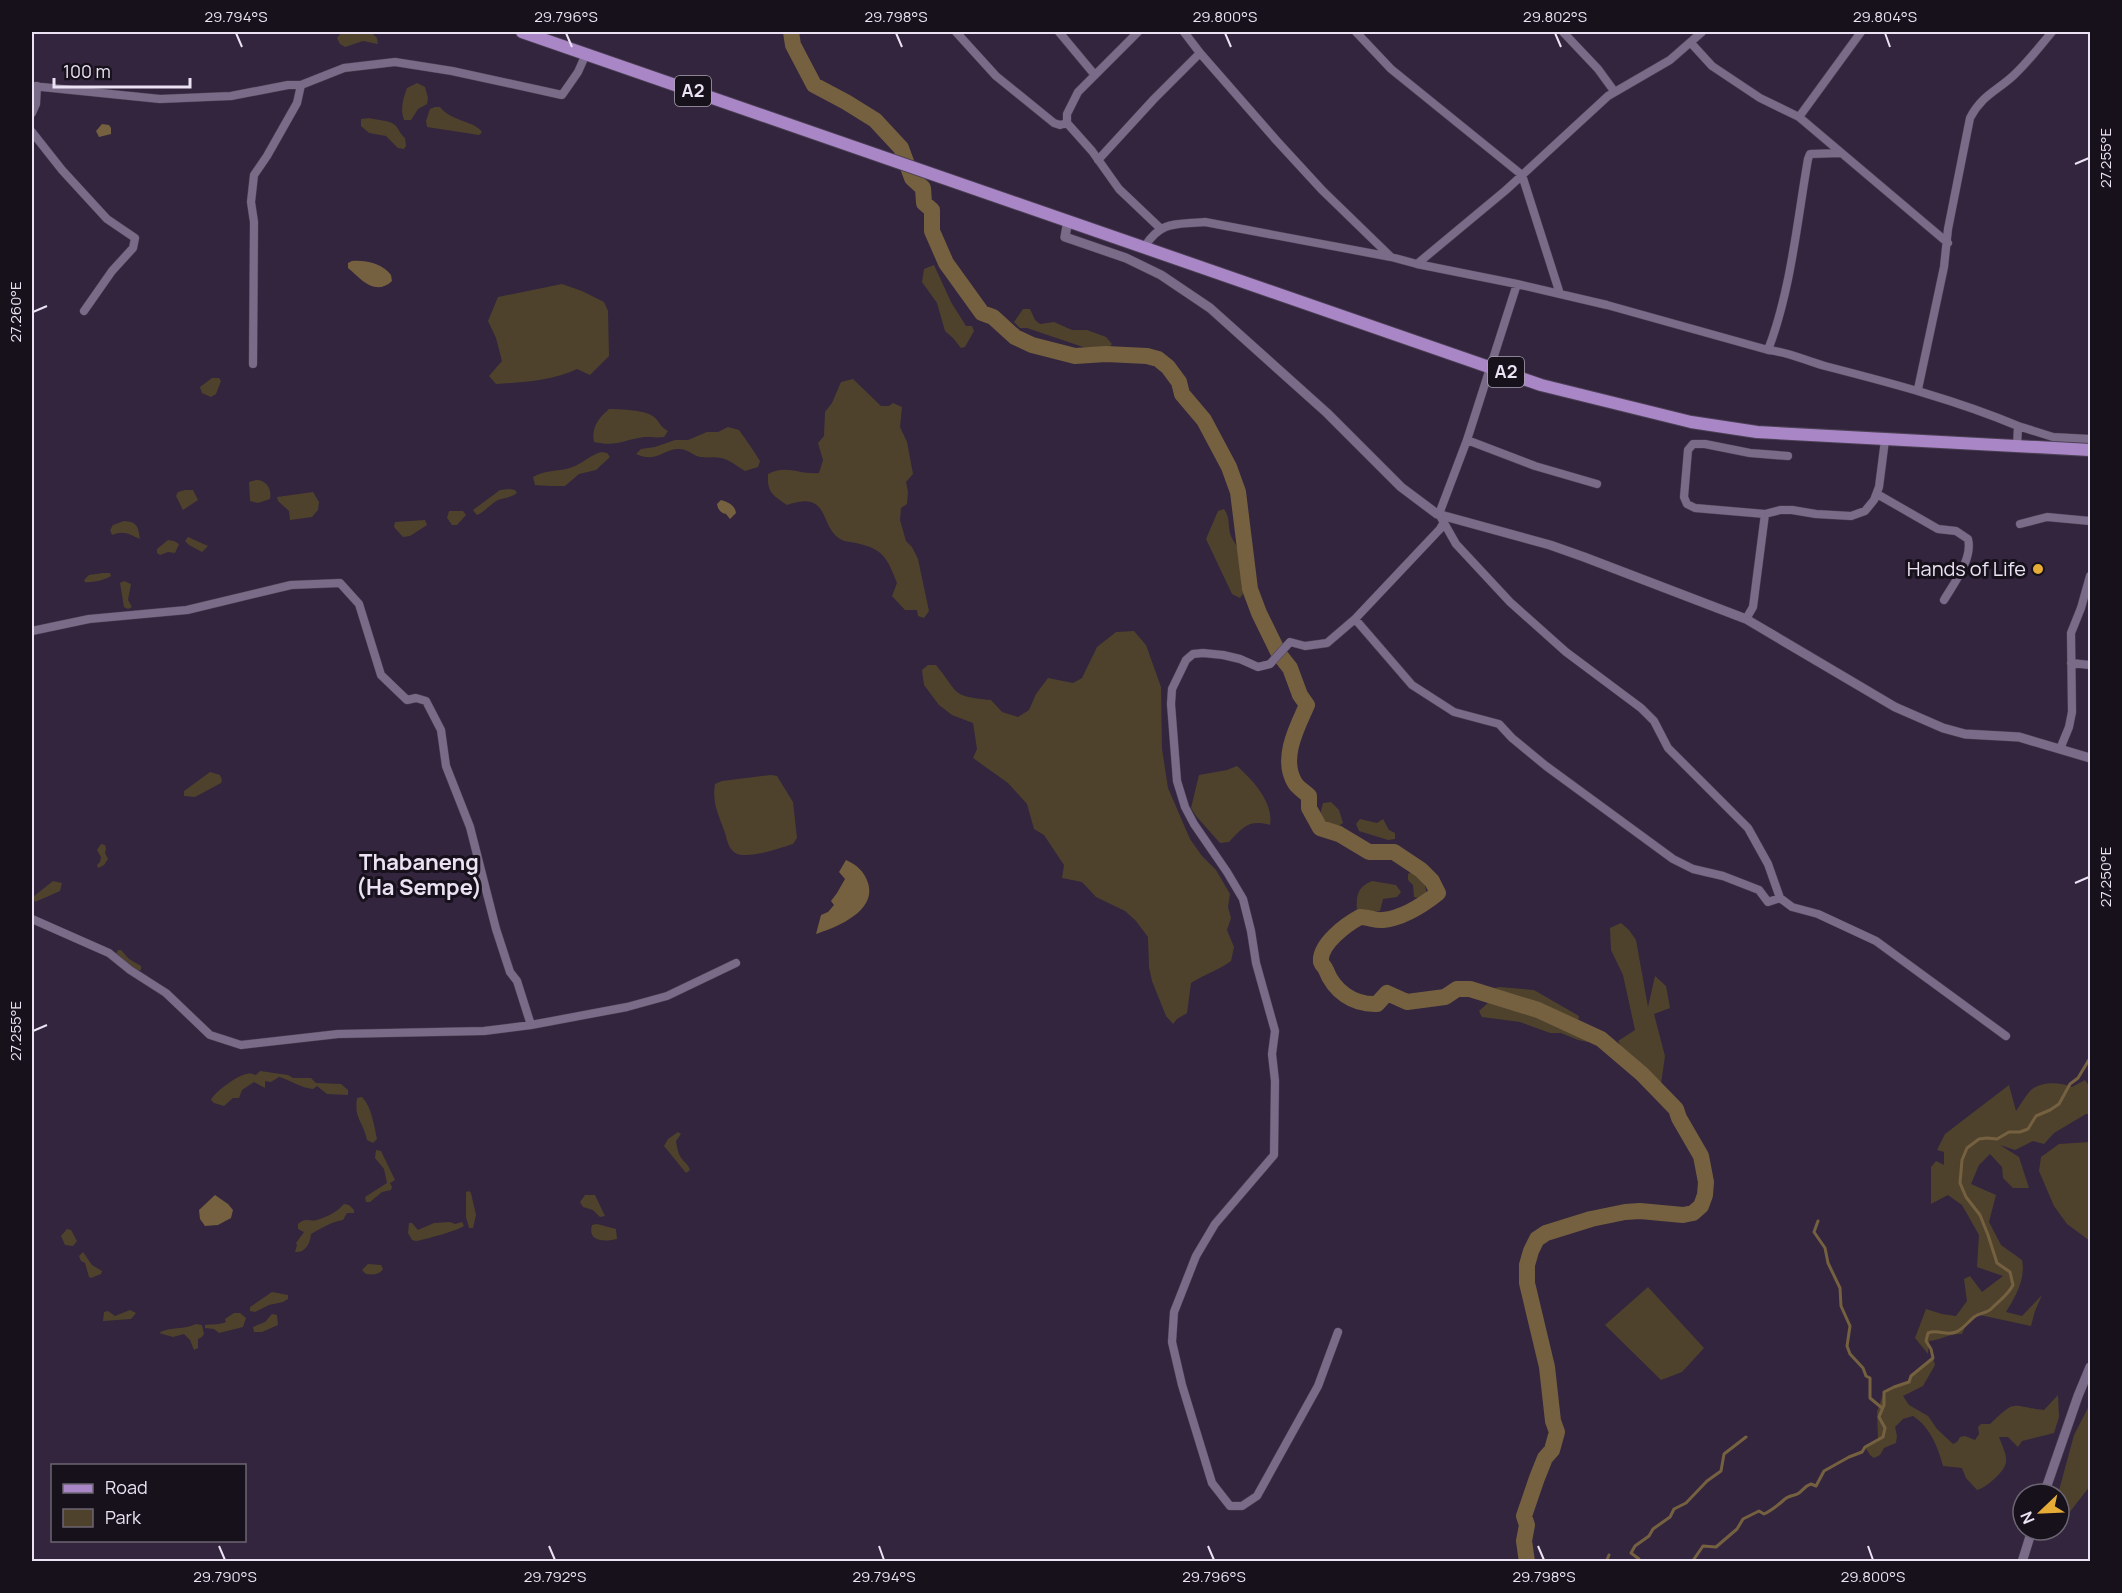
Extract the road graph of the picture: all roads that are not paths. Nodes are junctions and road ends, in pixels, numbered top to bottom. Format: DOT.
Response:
graph roads {
  1 [pos="522,32"];
  2 [pos="956,32"];
  3 [pos="1059,32"];
  4 [pos="1138,32"];
  5 [pos="1184,32"];
  6 [pos="1356,32"];
  7 [pos="1563,32"];
  8 [pos="1702,32"];
  9 [pos="1861,32"];
  10 [pos="2052,32"];
  11 [pos="1690,43"];
  12 [pos="1200,53"];
  13 [pos="586,54"];
  14 [pos="1094,74"];
  15 [pos="301,85"];
  16 [pos="34,86"];
  17 [pos="1614,91"];
  18 [pos="32,113"];
  19 [pos="1799,117"];
  20 [pos="1067,123"];
  21 [pos="32,132"];
  22 [pos="1841,153"];
  23 [pos="1098,160"];
  24 [pos="1522,176"];
  25 [pos="1068,220"];
  26 [pos="1160,228"];
  27 [pos="1948,243"];
  28 [pos="1145,246"];
  29 [pos="1391,257"];
  30 [pos="1417,264"];
  31 [pos="1517,284"];
  32 [pos="1560,294"];
  33 [pos="84,311"];
  34 [pos="1768,350"];
  35 [pos="253,364"];
  36 [pos="1490,366"];
  37 [pos="1918,389"];
  38 [pos="2018,426"];
  39 [pos="2091,439"];
  40 [pos="1467,440"];
  41 [pos="1885,440"];
  42 [pos="2017,447"];
  43 [pos="2091,450"];
  44 [pos="1788,456"];
  45 [pos="1597,484"];
  46 [pos="1877,494"];
  47 [pos="1765,514"];
  48 [pos="1441,518"];
  49 [pos="2091,521"];
  50 [pos="2020,524"];
  51 [pos="2091,576"];
  52 [pos="1944,600"];
  53 [pos="1355,619"];
  54 [pos="1746,619"];
  55 [pos="32,631"];
  56 [pos="2071,663"];
  57 [pos="2091,665"];
  58 [pos="2060,749"];
  59 [pos="2091,758"];
  60 [pos="1780,898"];
  61 [pos="32,919"];
  62 [pos="736,963"];
  63 [pos="531,1025"];
  64 [pos="2006,1036"];
  65 [pos="1338,1332"];
  66 [pos="2091,1367"];
  67 [pos="2048,1482"];
  68 [pos="2028,1542"];
  69 [pos="2022,1562"];
  1 -- 13 [label="main road, A2"];
  2 -- 20 [label="street"];
  3 -- 14 [label="street"];
  4 -- 14 [label="street"];
  5 -- 12 [label="street"];
  6 -- 24 [label="street"];
  7 -- 17 [label="street"];
  8 -- 11 [label="street"];
  9 -- 19 [label="street"];
  10 -- 27 [label="street"];
  11 -- 17 [label="street"];
  11 -- 19 [label="street"];
  12 -- 23 [label="street"];
  12 -- 29 [label="street"];
  13 -- 15 [label="street"];
  13 -- 25 [label="main road, A2"];
  14 -- 20 [label="street"];
  15 -- 16 [label="street"];
  15 -- 35 [label="street"];
  16 -- 18 [label="street"];
  17 -- 24 [label="street"];
  19 -- 22 [label="street"];
  20 -- 23 [label="street"];
  21 -- 33 [label="street"];
  22 -- 27 [label="street"];
  22 -- 34 [label="street"];
  23 -- 26 [label="street"];
  24 -- 30 [label="street"];
  24 -- 32 [label="street"];
  25 -- 28 [label="main road, A2"];
  25 -- 48 [label="street"];
  26 -- 28 [label="street"];
  26 -- 29 [label="street"];
  27 -- 37 [label="street"];
  28 -- 36 [label="main road, A2"];
  29 -- 30 [label="street"];
  30 -- 31 [label="street"];
  31 -- 32 [label="street"];
  31 -- 36 [label="street"];
  32 -- 34 [label="street"];
  34 -- 37 [label="street"];
  36 -- 40 [label="street"];
  36 -- 41 [label="main road, A2"];
  37 -- 38 [label="street"];
  38 -- 39 [label="street"];
  38 -- 42 [label="street"];
  40 -- 45 [label="street"];
  40 -- 48 [label="street"];
  41 -- 42 [label="main road, A2"];
  41 -- 46 [label="street"];
  42 -- 43 [label="main road, A2"];
  44 -- 47 [label="street"];
  46 -- 47 [label="street"];
  46 -- 52 [label="street"];
  47 -- 54 [label="street"];
  48 -- 53 [label="street"];
  48 -- 54 [label="street"];
  48 -- 60 [label="street"];
  49 -- 50 [label="street"];
  51 -- 56 [label="street"];
  53 -- 60 [label="street"];
  53 -- 65 [label="street"];
  54 -- 58 [label="street"];
  55 -- 63 [label="street"];
  56 -- 57 [label="street"];
  56 -- 58 [label="street"];
  58 -- 59 [label="street"];
  60 -- 64 [label="street"];
  61 -- 63 [label="street"];
  62 -- 63 [label="street"];
  66 -- 67 [label="street"];
  68 -- 69 [label="street"];
}
